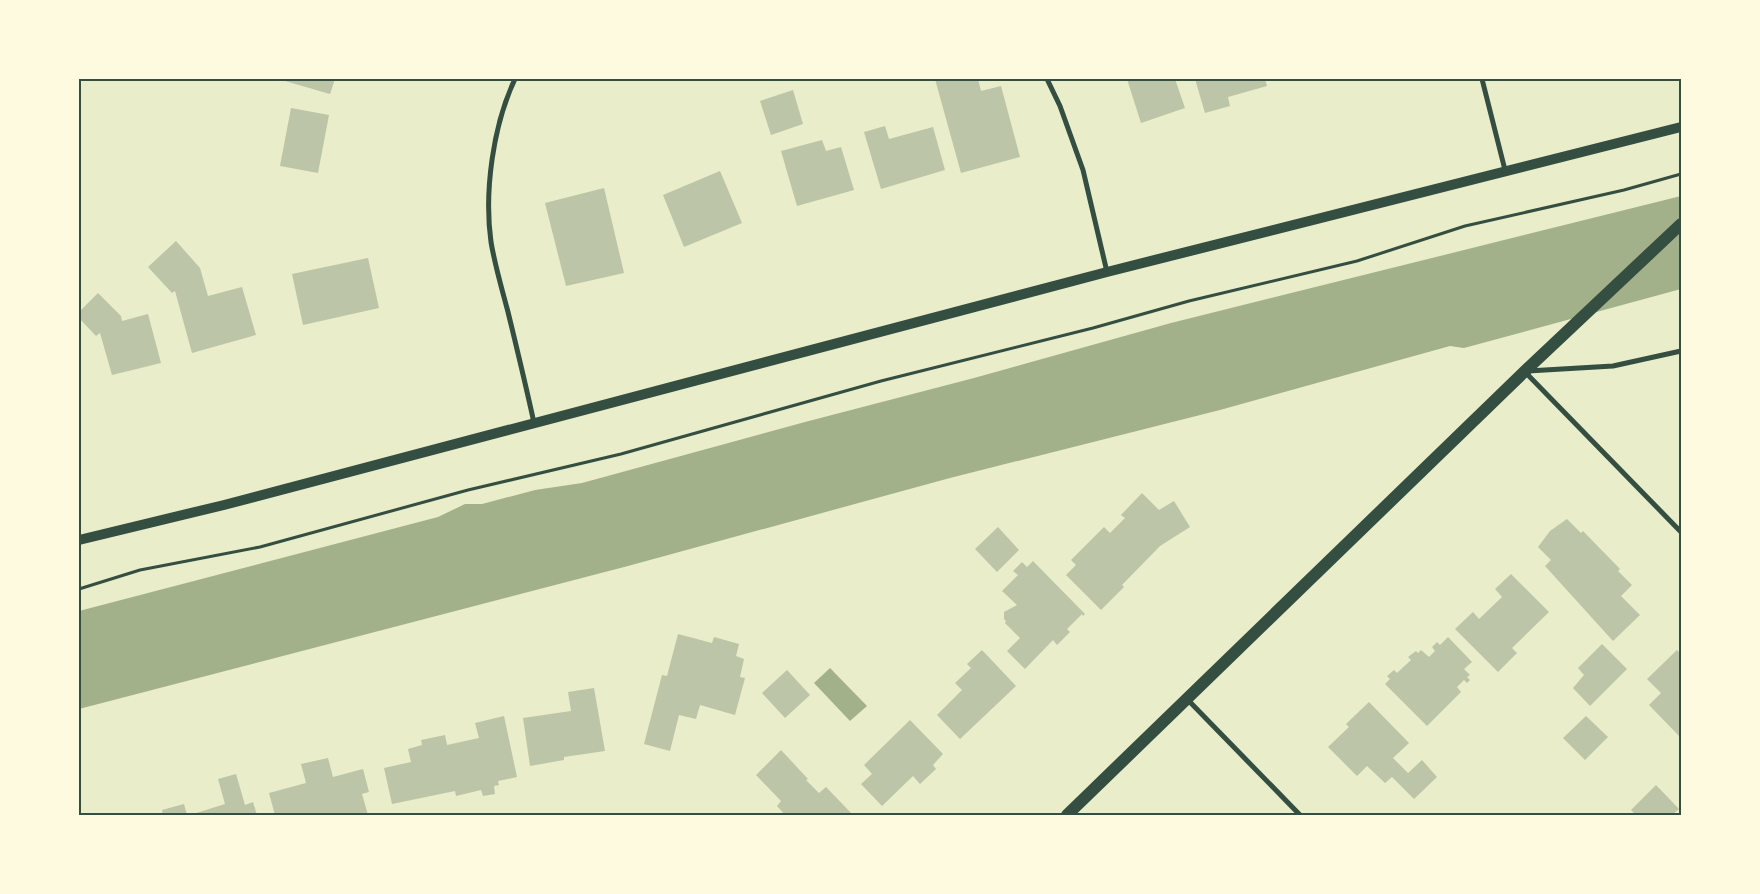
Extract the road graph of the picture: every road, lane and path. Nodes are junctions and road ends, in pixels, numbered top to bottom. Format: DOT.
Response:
graph roads {
  1 [pos="515,79"];
  2 [pos="1047,79"];
  3 [pos="1482,79"];
  4 [pos="1681,127"];
  5 [pos="1505,170"];
  6 [pos="1681,174"];
  7 [pos="1681,224"];
  8 [pos="1107,272"];
  9 [pos="1681,351"];
  10 [pos="1525,371"];
  11 [pos="534,423"];
  12 [pos="1681,532"];
  13 [pos="79,540"];
  14 [pos="79,589"];
  15 [pos="1186,699"];
  16 [pos="1067,815"];
  17 [pos="1300,815"];
  1 -- 11 [label="street"];
  2 -- 8 [label="street"];
  3 -- 5 [label="street"];
  4 -- 5 [label="main road"];
  5 -- 8 [label="main road"];
  6 -- 14 [label="path"];
  7 -- 10 [label="main road"];
  8 -- 11 [label="main road"];
  9 -- 10 [label="street"];
  10 -- 12 [label="street"];
  10 -- 15 [label="main road"];
  11 -- 13 [label="main road"];
  15 -- 16 [label="main road"];
  15 -- 17 [label="street"];
}
